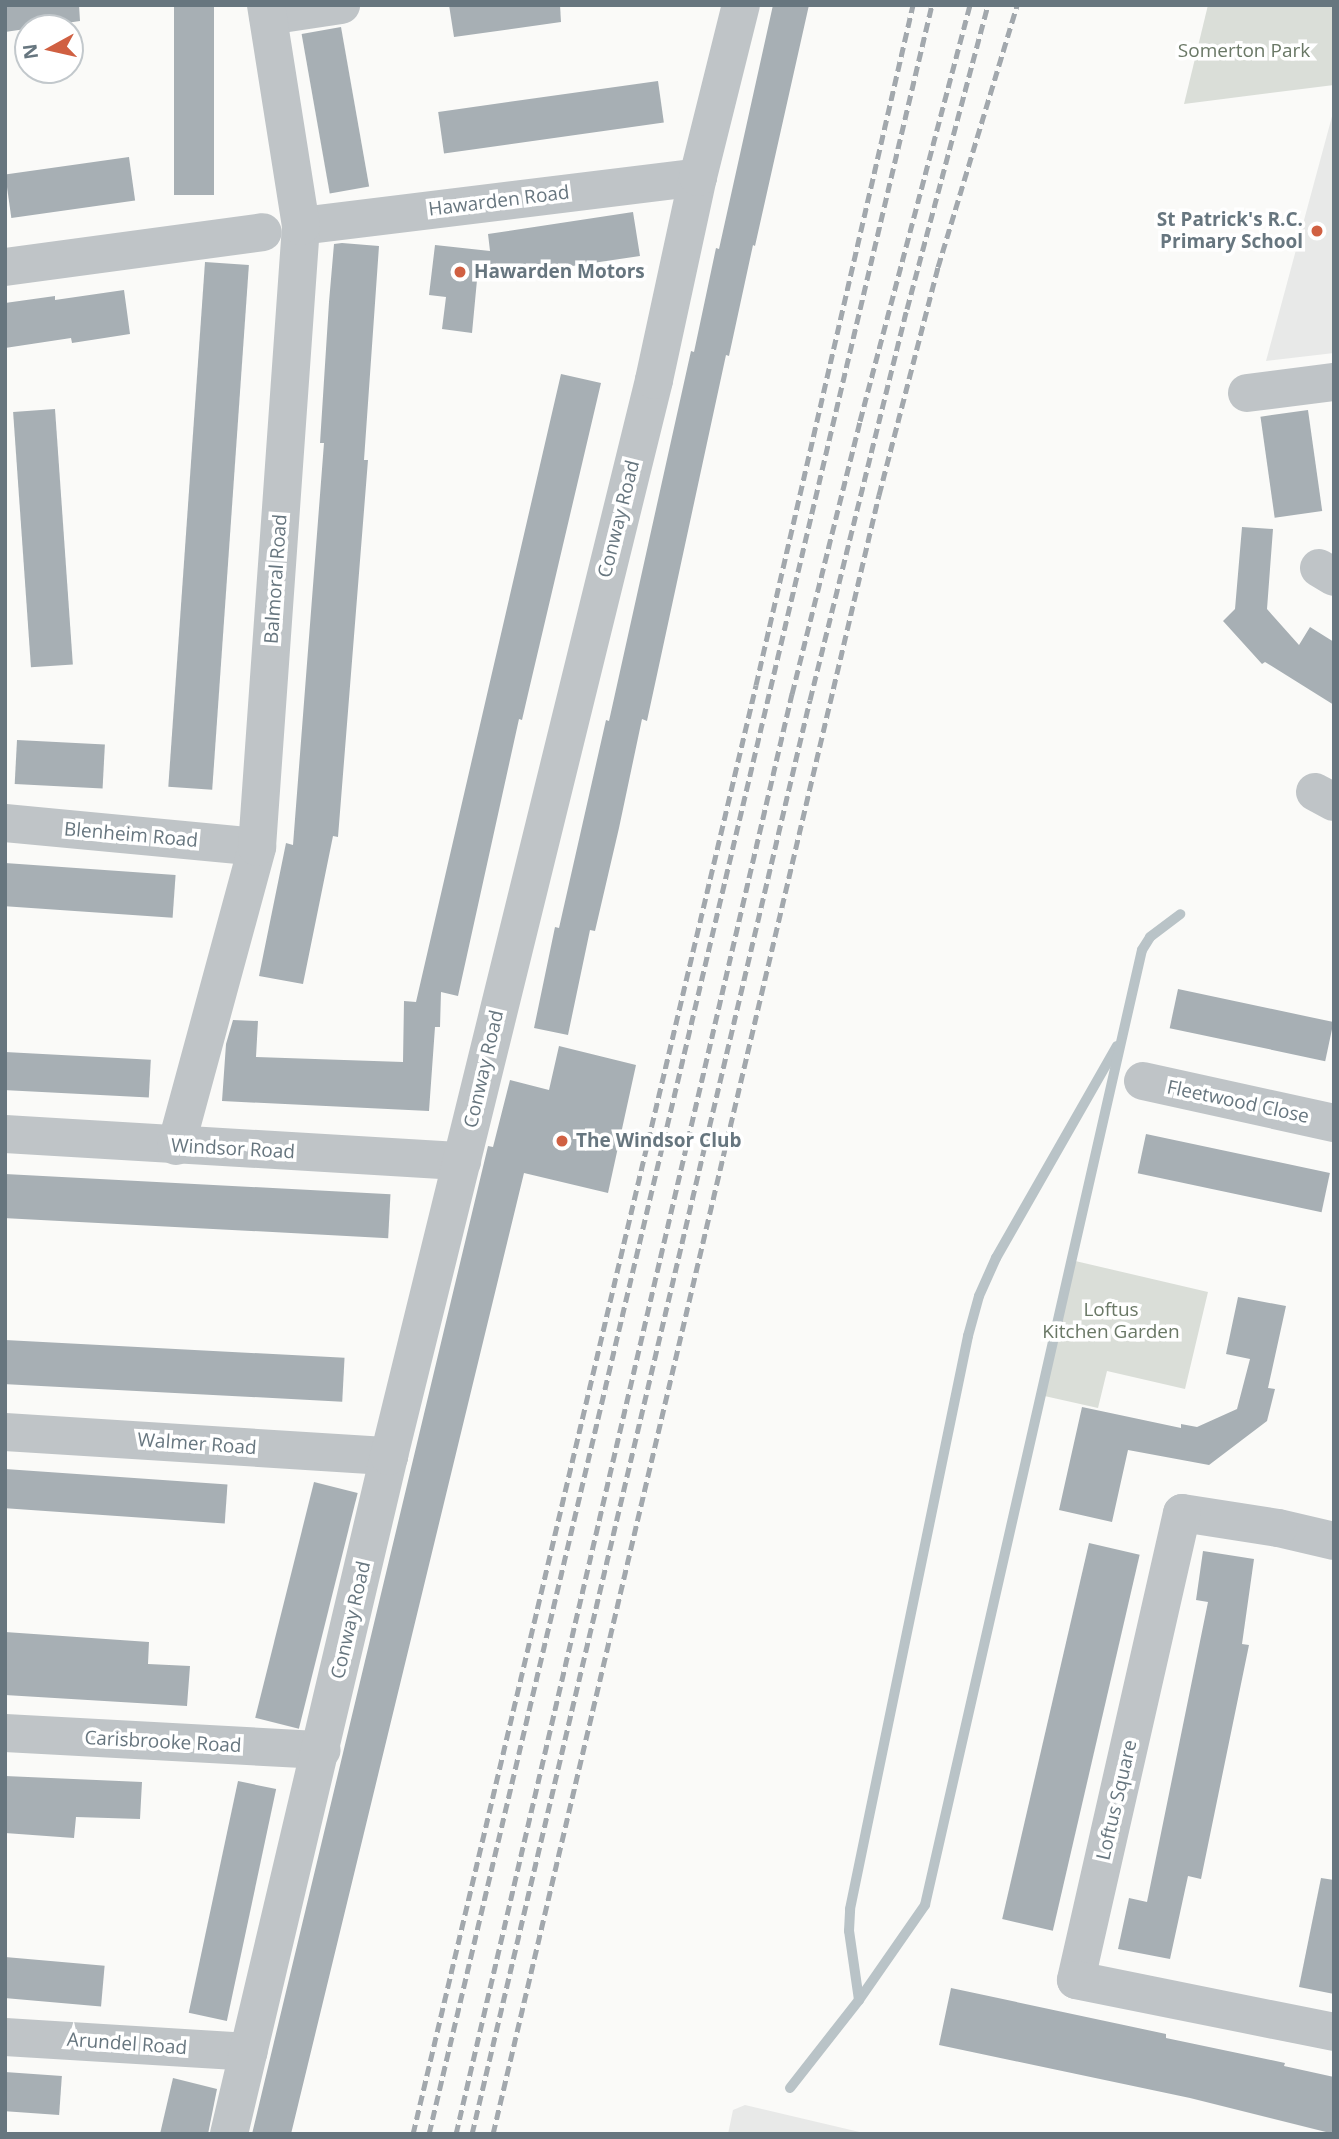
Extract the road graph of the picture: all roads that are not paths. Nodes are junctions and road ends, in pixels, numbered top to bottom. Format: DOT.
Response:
graph roads {
  1 [pos="341,5"];
  2 [pos="741,5"];
  3 [pos="267,11"];
  4 [pos="698,177"];
  5 [pos="301,226"];
  6 [pos="263,232"];
  7 [pos="5,267"];
  8 [pos="1334,382"];
  9 [pos="1247,393"];
  10 [pos="5,823"];
  11 [pos="257,847"];
  12 [pos="1143,1082"];
  13 [pos="1334,1123"];
  14 [pos="5,1134"];
  15 [pos="176,1146"];
  16 [pos="462,1161"];
  17 [pos="5,1432"];
  18 [pos="389,1456"];
  19 [pos="1334,1541"];
  20 [pos="5,1733"];
  21 [pos="321,1750"];
  22 [pos="1334,2032"];
  23 [pos="5,2037"];
  24 [pos="249,2052"];
  25 [pos="229,2134"];
  1 -- 3 [label="street"];
  2 -- 4 [label="street, Conway Road"];
  3 -- 5 [label="street, Balmoral Road"];
  4 -- 5 [label="street, Hawarden Road"];
  4 -- 16 [label="street, Conway Road"];
  5 -- 11 [label="street, Balmoral Road"];
  6 -- 7 [label="street"];
  8 -- 9 [label="street"];
  10 -- 11 [label="street, Blenheim Road"];
  11 -- 15 [label="street, Balmoral Road"];
  12 -- 13 [label="street, Fleetwood Close"];
  14 -- 15 [label="street, Windsor Road"];
  15 -- 16 [label="street, Windsor Road"];
  16 -- 18 [label="street, Conway Road"];
  17 -- 18 [label="street, Walmer Road"];
  18 -- 21 [label="street, Conway Road"];
  19 -- 22 [label="street, Loftus Square"];
  20 -- 21 [label="street, Carisbrooke Road"];
  21 -- 24 [label="street, Conway Road"];
  23 -- 24 [label="street, Arundel Road"];
  24 -- 25 [label="street, Conway Road"];
}
